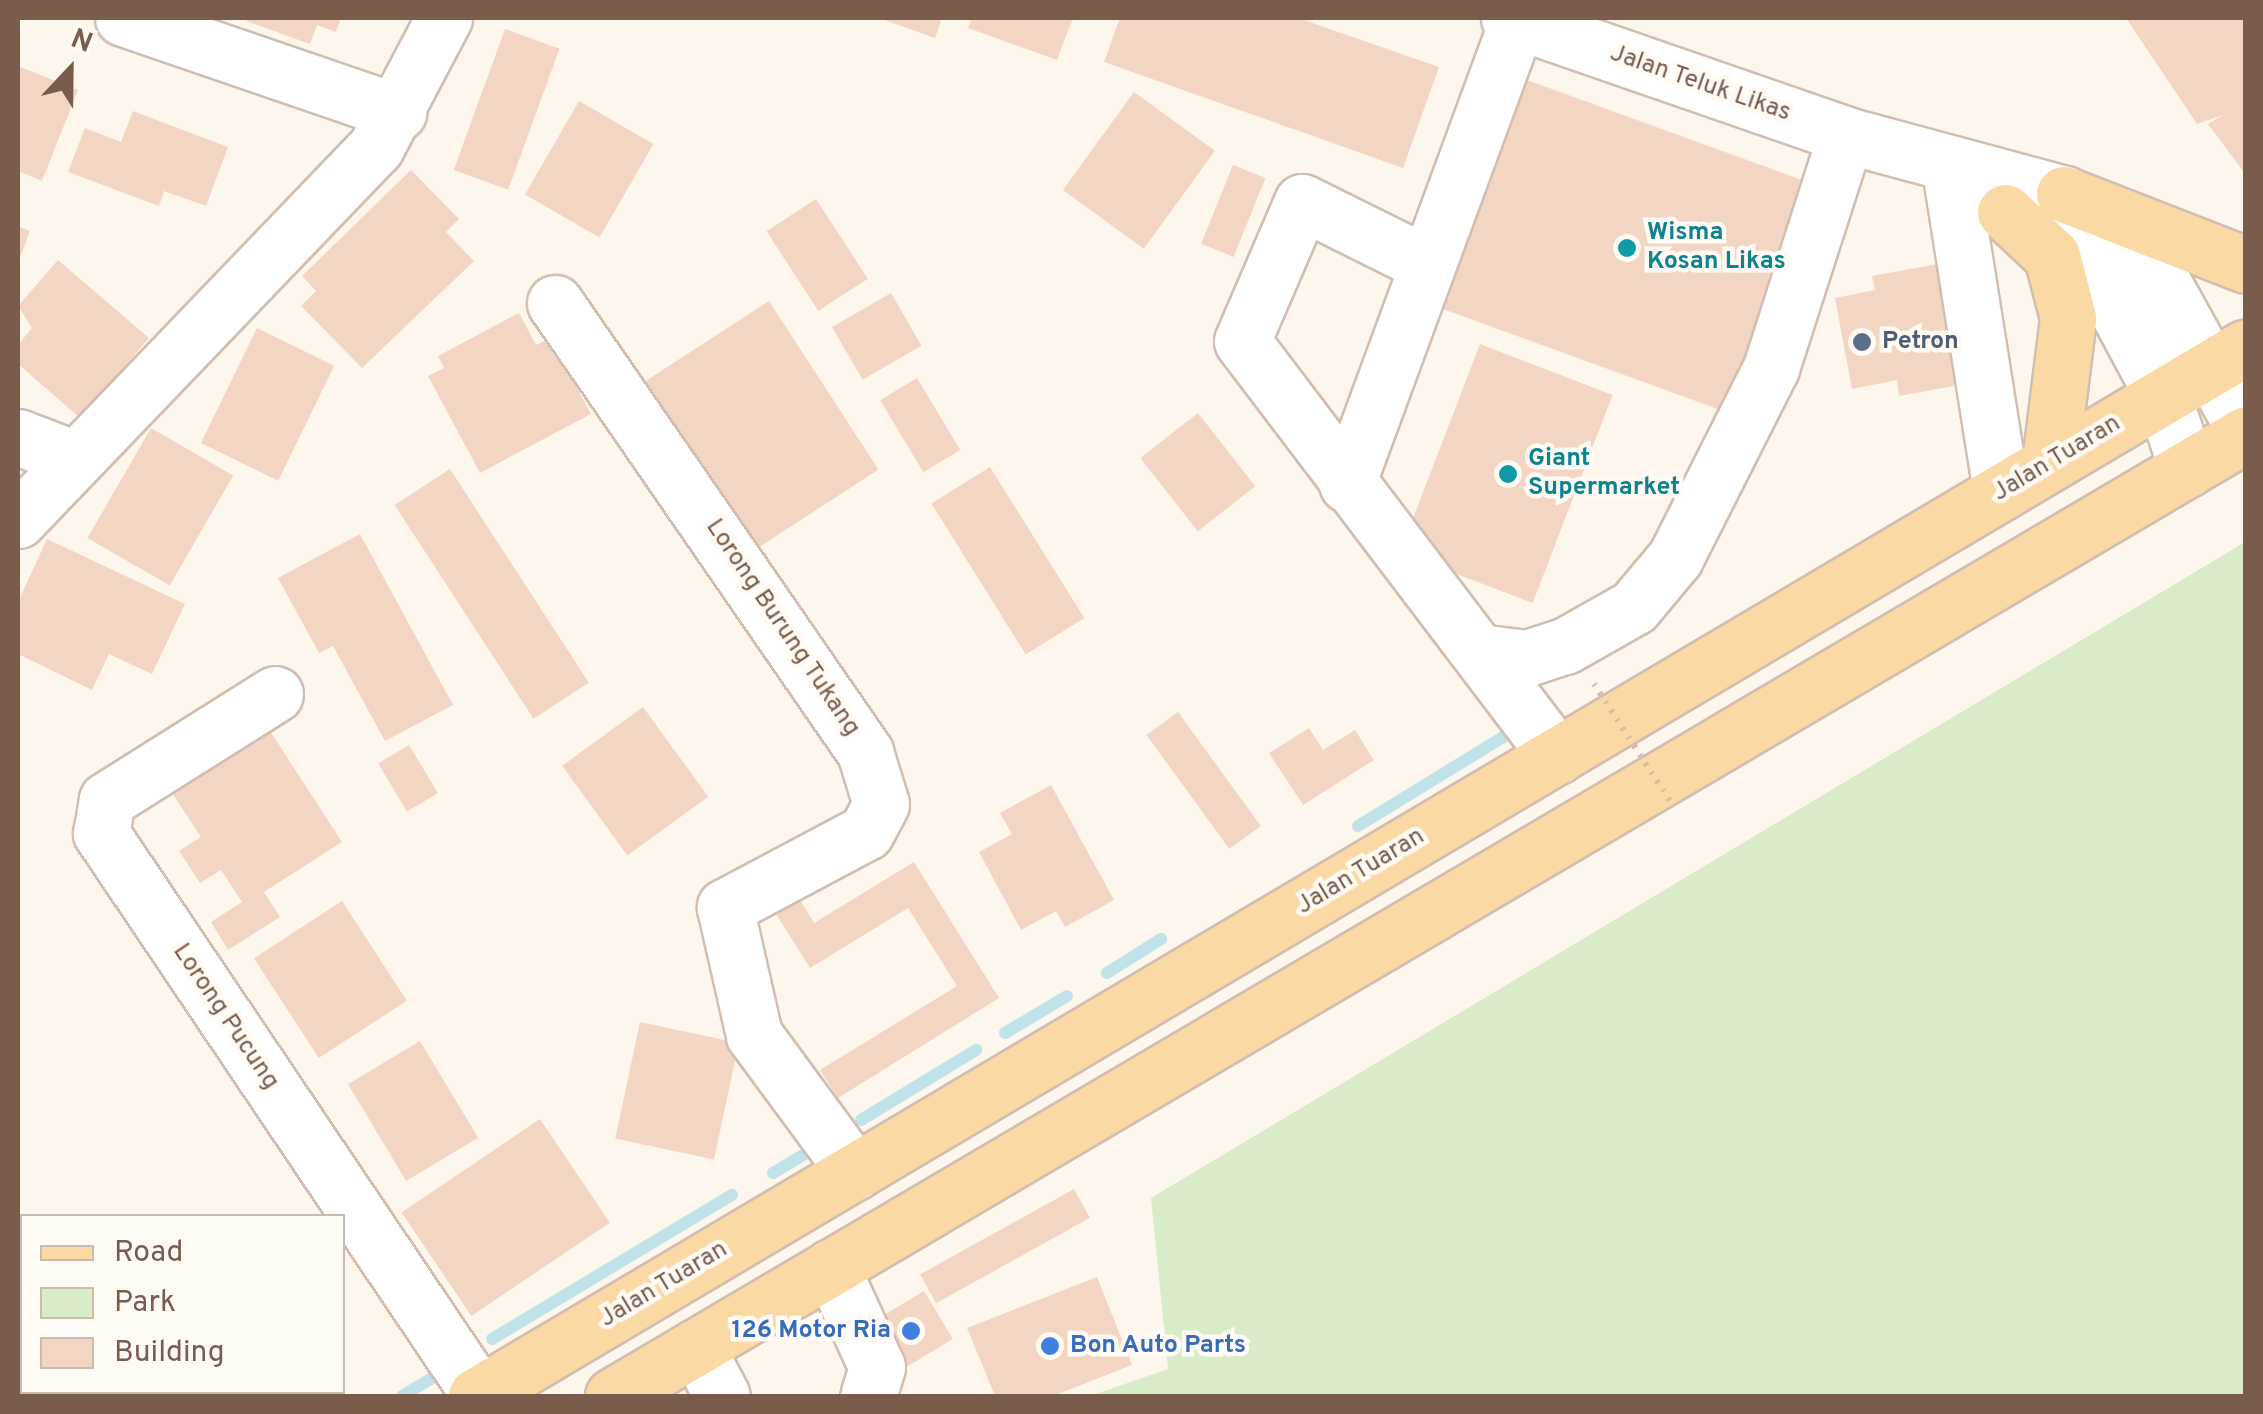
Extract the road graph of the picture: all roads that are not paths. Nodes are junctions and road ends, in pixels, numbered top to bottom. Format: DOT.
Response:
graph roads {
  1 [pos="123,18"];
  2 [pos="444,18"];
  3 [pos="1513,19"];
  4 [pos="398,112"];
  5 [pos="1870,141"];
  6 [pos="1952,182"];
  7 [pos="2064,194"];
  8 [pos="2005,212"];
  9 [pos="1425,263"];
  10 [pos="2246,265"];
  11 [pos="556,303"];
  12 [pos="2230,356"];
  13 [pos="2162,396"];
  14 [pos="2246,433"];
  15 [pos="18,436"];
  16 [pos="75,458"];
  17 [pos="2050,463"];
  18 [pos="2187,468"];
  19 [pos="1347,484"];
  20 [pos="2001,492"];
  21 [pos="18,520"];
  22 [pos="1479,652"];
  23 [pos="274,694"];
  24 [pos="1557,756"];
  25 [pos="1265,929"];
  26 [pos="1298,990"];
  27 [pos="855,1172"];
  28 [pos="831,1267"];
  29 [pos="696,1347"];
  30 [pos="478,1395"];
  31 [pos="613,1396"];
  32 [pos="722,1396"];
  33 [pos="868,1396"];
  1 -- 4 [label="street"];
  2 -- 4 [label="street"];
  3 -- 5 [label="street, Jalan Teluk Likas"];
  3 -- 9 [label="street"];
  4 -- 16 [label="street"];
  5 -- 6 [label="street, Jalan Teluk Likas"];
  5 -- 7 [label="street, Jalan Teluk Likas"];
  5 -- 22 [label="street"];
  6 -- 8 [label="street, Jalan Teluk Likas"];
  6 -- 20 [label="street"];
  7 -- 10 [label="main road"];
  7 -- 12 [label="street, Jalan Teluk Likas"];
  8 -- 13 [label="street, Jalan Teluk Likas"];
  8 -- 17 [label="main road"];
  9 -- 19 [label="street"];
  9 -- 19 [label="street"];
  11 -- 27 [label="street, Lorong Burung Tukang"];
  12 -- 13 [label="main road, Jalan Tuaran"];
  12 -- 14 [label="street, Jalan Teluk Likas"];
  13 -- 17 [label="main road, Jalan Tuaran"];
  13 -- 18 [label="street, Jalan Teluk Likas"];
  14 -- 18 [label="main road"];
  15 -- 16 [label="street"];
  16 -- 21 [label="street"];
  17 -- 20 [label="main road, Jalan Tuaran"];
  18 -- 26 [label="main road"];
  19 -- 22 [label="street"];
  20 -- 24 [label="main road, Jalan Tuaran"];
  22 -- 24 [label="street"];
  23 -- 30 [label="street, Lorong Pucung"];
  24 -- 25 [label="main road, Jalan Tuaran"];
  25 -- 26 [label="main road"];
  25 -- 27 [label="main road, Jalan Tuaran"];
  26 -- 28 [label="main road"];
  27 -- 30 [label="main road, Jalan Tuaran"];
  28 -- 29 [label="main road"];
  28 -- 33 [label="street"];
  29 -- 31 [label="main road"];
  29 -- 32 [label="street"];
}
